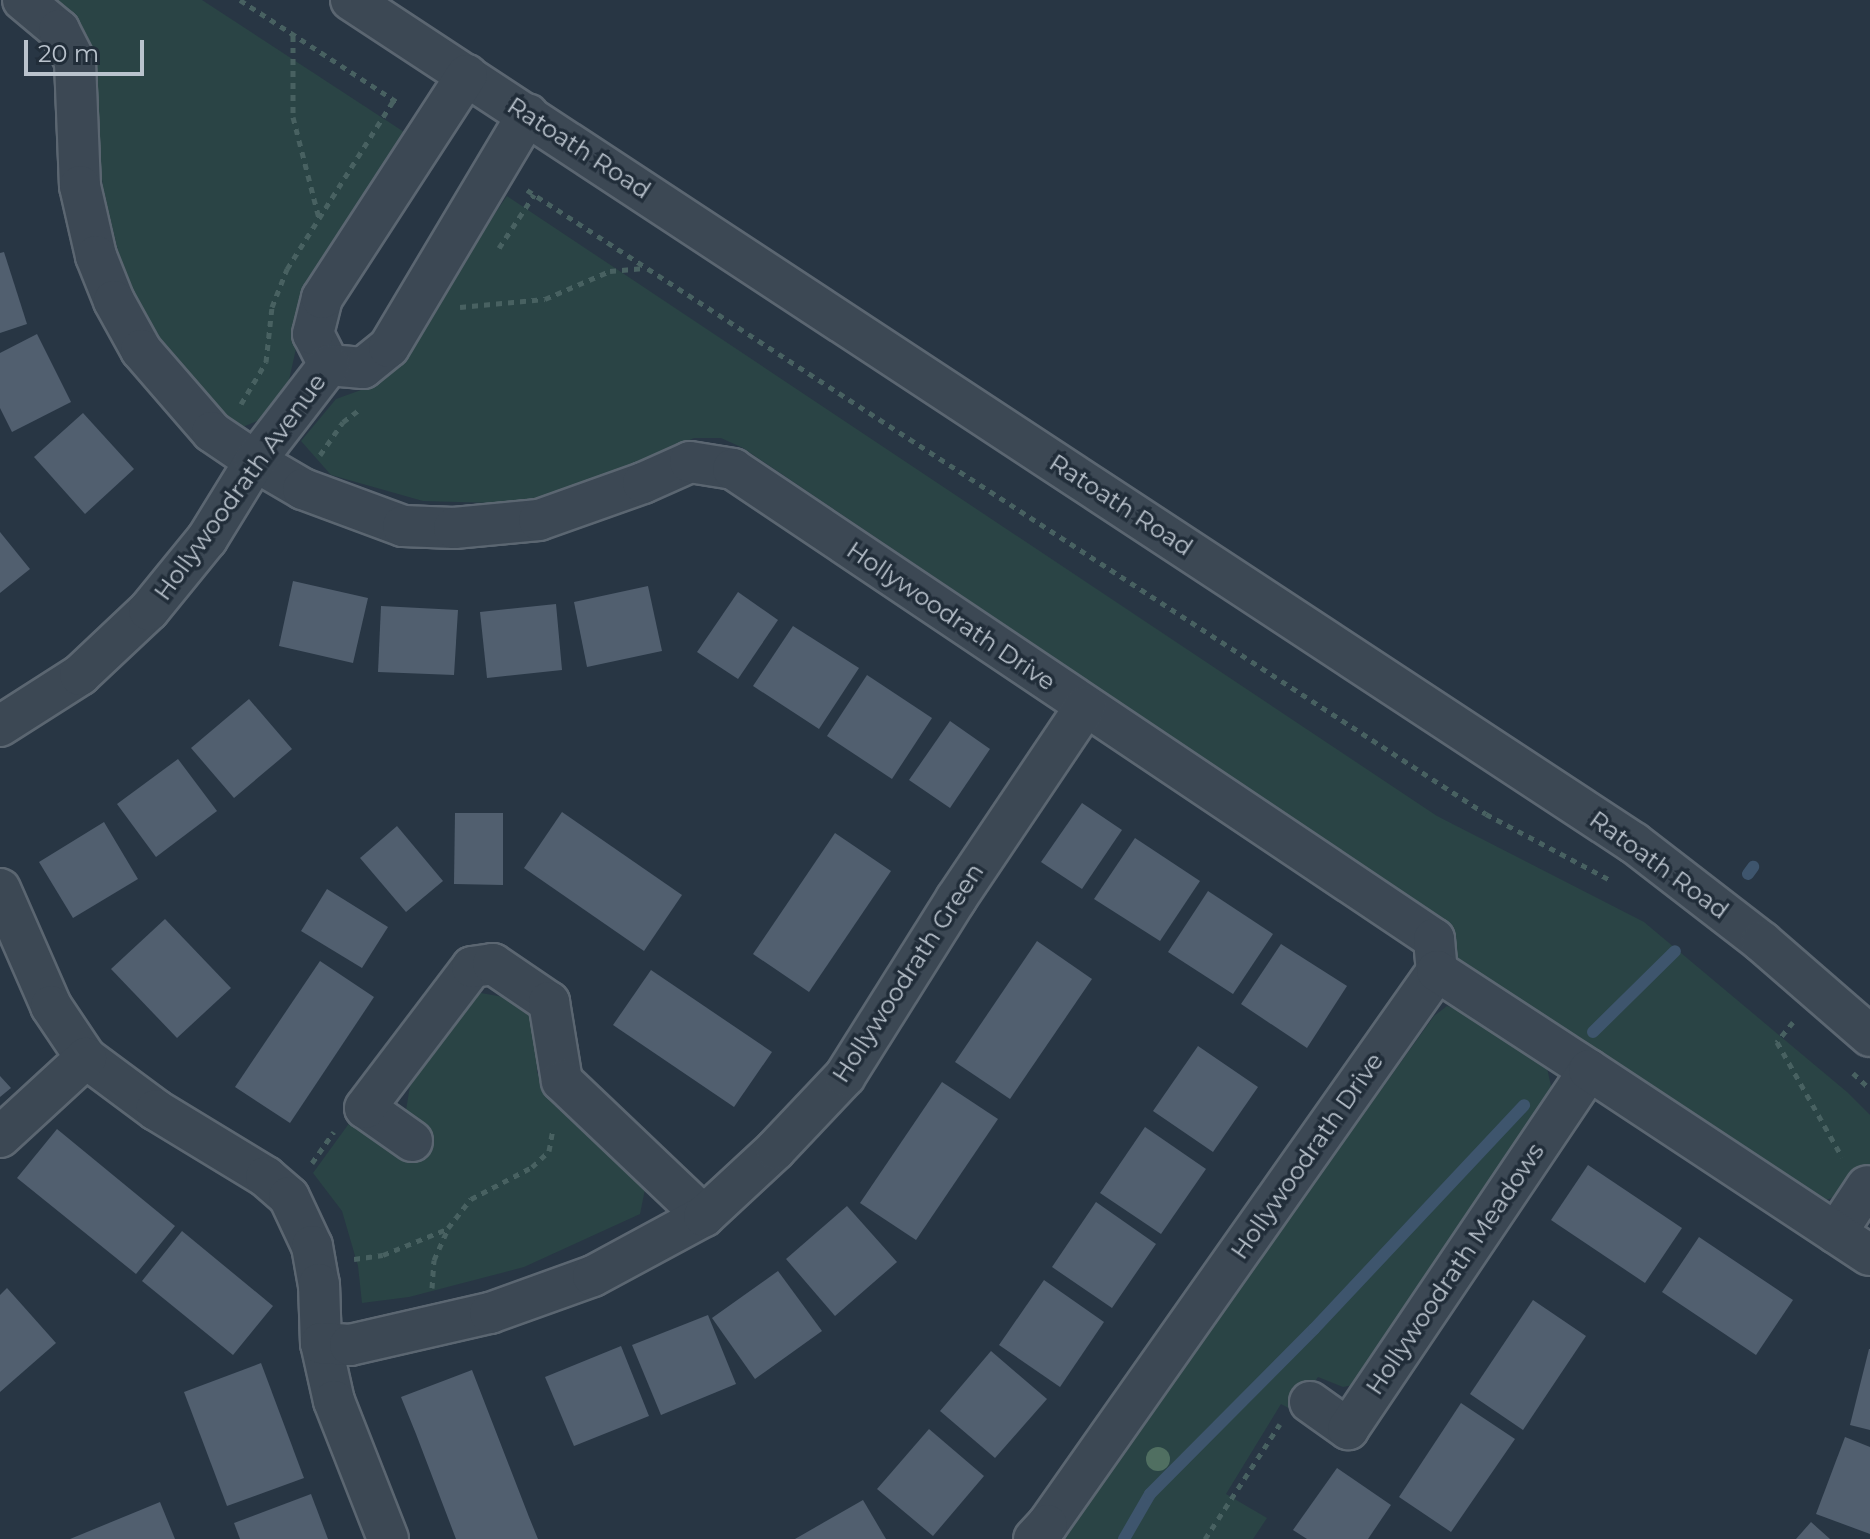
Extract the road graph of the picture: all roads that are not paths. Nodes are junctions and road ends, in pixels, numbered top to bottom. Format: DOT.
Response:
graph roads {
  1 [pos="23,0"];
  2 [pos="351,0"];
  3 [pos="467,75"];
  4 [pos="528,114"];
  5 [pos="329,365"];
  6 [pos="255,461"];
  7 [pos="1085,707"];
  8 [pos="0,726"];
  9 [pos="0,889"];
  10 [pos="1437,971"];
  11 [pos="1858,1051"];
  12 [pos="86,1058"];
  13 [pos="1589,1070"];
  14 [pos="0,1137"];
  15 [pos="412,1141"];
  16 [pos="1867,1186"];
  17 [pos="704,1216"];
  18 [pos="1836,1233"];
  19 [pos="1870,1255"];
  20 [pos="321,1343"];
  21 [pos="1310,1402"];
  22 [pos="388,1539"];
  23 [pos="1034,1539"];
  1 -- 6 [label="street, Hollywoodrath Drive"];
  2 -- 3 [label="street, Ratoath Road"];
  3 -- 4 [label="street, Ratoath Road"];
  3 -- 5 [label="street, Hollywoodrath Avenue"];
  4 -- 5 [label="street, Hollywoodrath Avenue"];
  4 -- 11 [label="street, Ratoath Road"];
  5 -- 6 [label="street, Hollywoodrath Avenue"];
  6 -- 7 [label="street, Hollywoodrath Drive"];
  6 -- 8 [label="street, Hollywoodrath Avenue"];
  7 -- 10 [label="street, Hollywoodrath Drive"];
  7 -- 17 [label="street, Hollywoodrath Green"];
  9 -- 12 [label="street"];
  10 -- 13 [label="street"];
  10 -- 23 [label="street, Hollywoodrath Drive"];
  12 -- 14 [label="street"];
  12 -- 20 [label="street"];
  13 -- 18 [label="street"];
  13 -- 21 [label="street, Hollywoodrath Meadows"];
  15 -- 17 [label="street"];
  16 -- 18 [label="street"];
  17 -- 20 [label="street, Hollywoodrath Green"];
  18 -- 19 [label="street"];
  20 -- 22 [label="street"];
}
